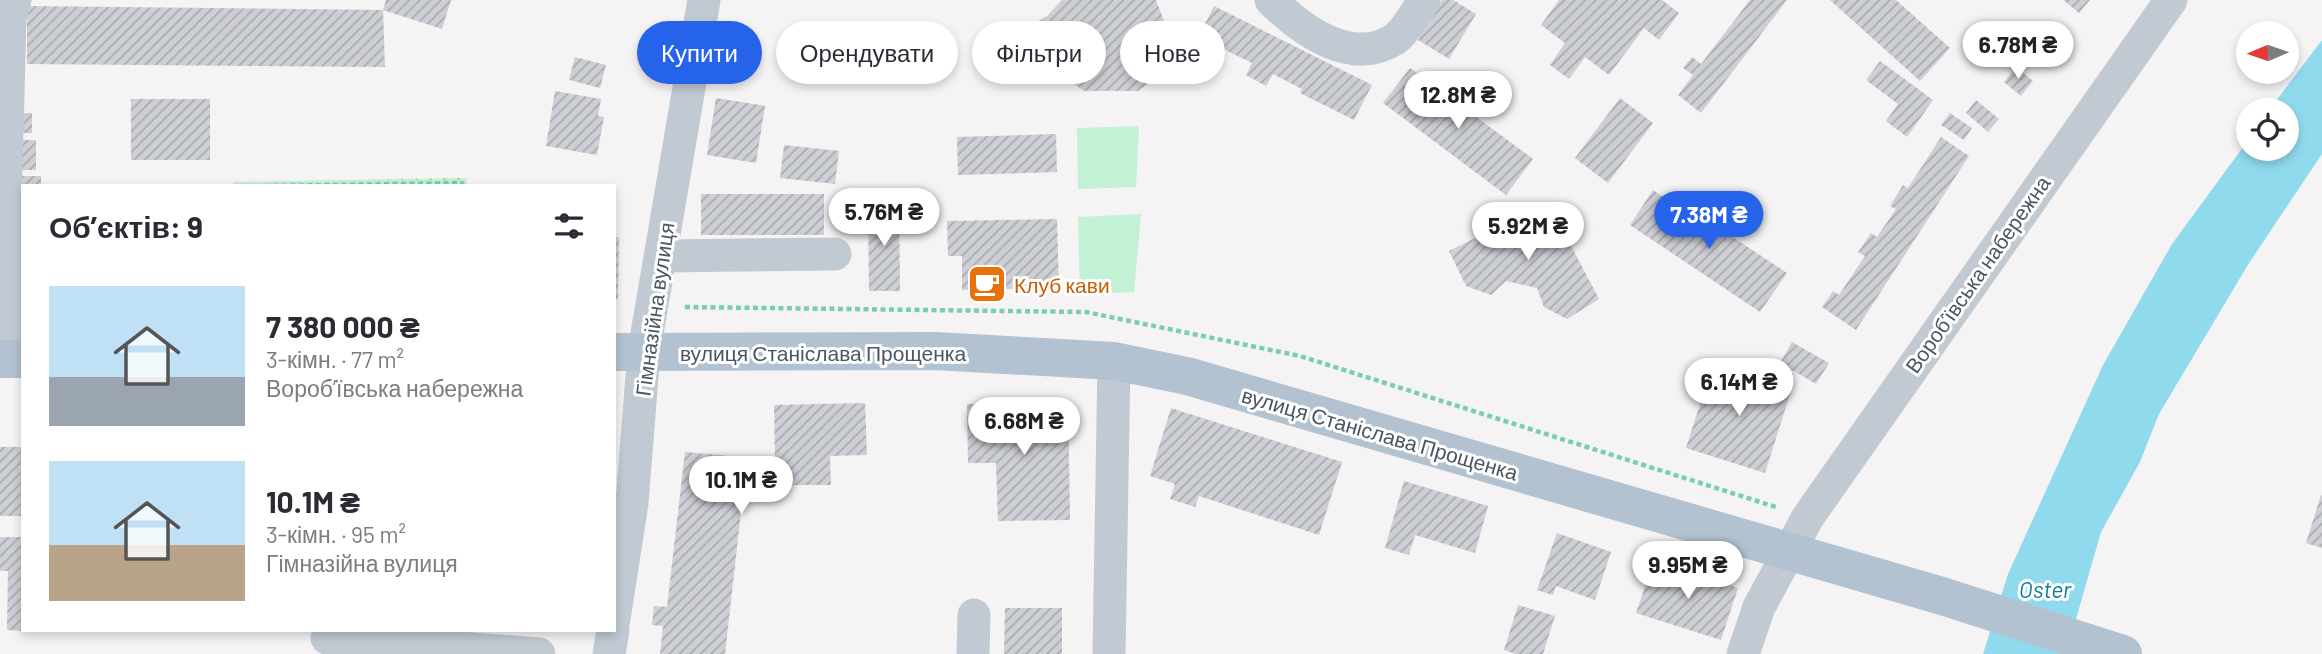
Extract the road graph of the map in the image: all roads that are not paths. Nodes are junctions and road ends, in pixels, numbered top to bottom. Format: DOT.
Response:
graph roads {
  1 [pos="15,0"];
  2 [pos="704,0"];
  3 [pos="1271,0"];
  4 [pos="1424,0"];
  5 [pos="2171,0"];
  6 [pos="2,243"];
  7 [pos="835,254"];
  8 [pos="661,256"];
  9 [pos="629,351"];
  10 [pos="9,359"];
  11 [pos="1114,361"];
  12 [pos="1787,551"];
  13 [pos="616,606"];
  14 [pos="974,615"];
  15 [pos="612,632"];
  16 [pos="327,638"];
  17 [pos="2113,651"];
  18 [pos="539,654"];
  19 [pos="609,654"];
  20 [pos="972,654"];
  21 [pos="1109,654"];
  22 [pos="1743,654"];
  1 -- 6 [label="street"];
  2 -- 8 [label="street, Гімназійна вулиця"];
  3 -- 4 [label="street"];
  5 -- 12 [label="street, Воробʼївська набережна"];
  6 -- 10 [label="street"];
  7 -- 8 [label="street"];
  8 -- 9 [label="street, Гімназійна вулиця"];
  9 -- 11 [label="main road, вулиця Станіслава Прощенка"];
  9 -- 13 [label="street, Гімназійна вулиця"];
  11 -- 12 [label="main road, вулиця Станіслава Прощенка"];
  11 -- 21 [label="street"];
  12 -- 17 [label="main road, вулиця Станіслава Прощенка"];
  12 -- 22 [label="street, Воробʼївська набережна"];
  14 -- 20 [label="street"];
  15 -- 19 [label="street"];
  16 -- 18 [label="street"];
}
